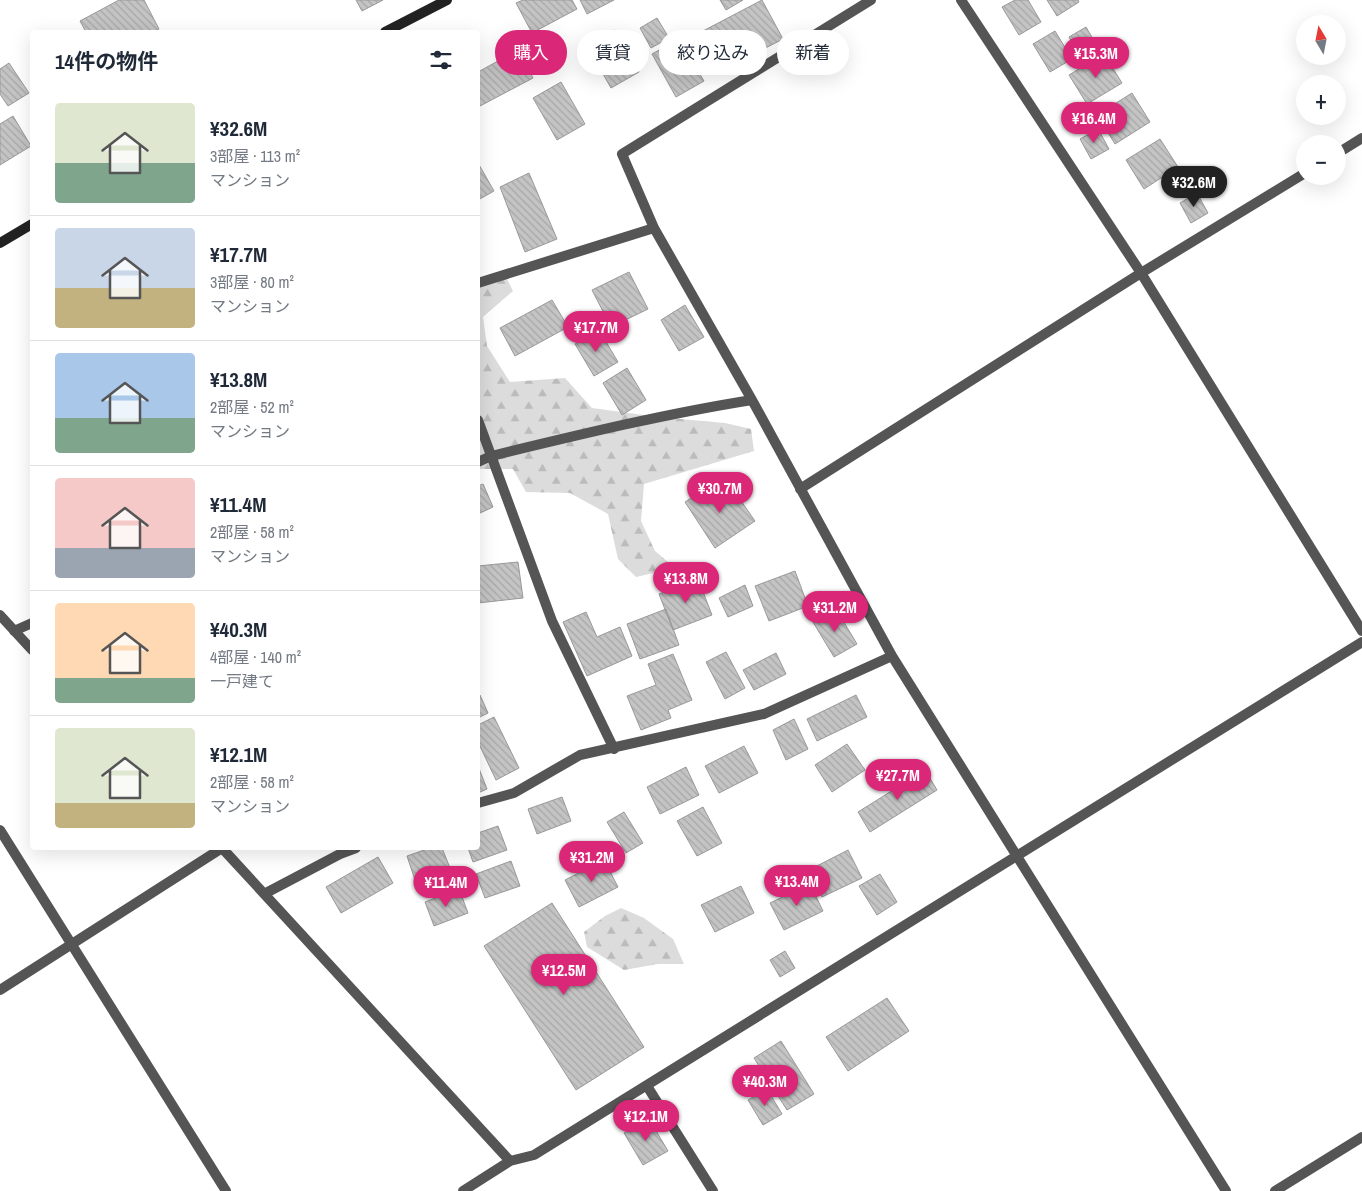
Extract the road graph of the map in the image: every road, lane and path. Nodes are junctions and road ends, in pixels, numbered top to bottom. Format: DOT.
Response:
graph roads {
  1 [pos="448,0"];
  2 [pos="871,0"];
  3 [pos="961,0"];
  4 [pos="389,30"];
  5 [pos="1362,138"];
  6 [pos="1346,148"];
  7 [pos="1296,178"];
  8 [pos="30,225"];
  9 [pos="654,228"];
  10 [pos="0,242"];
  11 [pos="1141,272"];
  12 [pos="480,282"];
  13 [pos="752,400"];
  14 [pos="480,425"];
  15 [pos="492,456"];
  16 [pos="480,461"];
  17 [pos="800,489"];
  18 [pos="0,615"];
  19 [pos="30,624"];
  20 [pos="14,631"];
  21 [pos="1362,631"];
  22 [pos="1362,642"];
  23 [pos="30,648"];
  24 [pos="892,656"];
  25 [pos="614,749"];
  26 [pos="480,803"];
  27 [pos="0,830"];
  28 [pos="219,850"];
  29 [pos="224,850"];
  30 [pos="351,850"];
  31 [pos="1017,856"];
  32 [pos="264,894"];
  33 [pos="73,945"];
  34 [pos="0,990"];
  35 [pos="648,1086"];
  36 [pos="1362,1137"];
  37 [pos="510,1161"];
  38 [pos="226,1191"];
  39 [pos="463,1191"];
  40 [pos="713,1191"];
  41 [pos="1226,1191"];
  42 [pos="1275,1191"];
  1 -- 4 [label="main road"];
  2 -- 9 [label="street"];
  3 -- 11 [label="street"];
  5 -- 6 [label="street"];
  7 -- 11 [label="street"];
  8 -- 10 [label="main road"];
  9 -- 12 [label="street"];
  9 -- 13 [label="street"];
  11 -- 17 [label="street"];
  11 -- 21 [label="street"];
  13 -- 15 [label="street"];
  13 -- 17 [label="street"];
  14 -- 15 [label="street"];
  15 -- 16 [label="street"];
  15 -- 25 [label="street"];
  17 -- 24 [label="street"];
  18 -- 20 [label="street"];
  19 -- 20 [label="street"];
  20 -- 23 [label="street"];
  22 -- 31 [label="street"];
  24 -- 25 [label="street"];
  24 -- 31 [label="street"];
  25 -- 26 [label="street"];
  27 -- 33 [label="street"];
  28 -- 33 [label="street"];
  29 -- 32 [label="street"];
  30 -- 32 [label="street"];
  31 -- 35 [label="street"];
  31 -- 41 [label="street"];
  32 -- 37 [label="street"];
  33 -- 34 [label="street"];
  33 -- 38 [label="street"];
  35 -- 37 [label="street"];
  35 -- 40 [label="street"];
  36 -- 42 [label="street"];
  37 -- 39 [label="street"];
}
